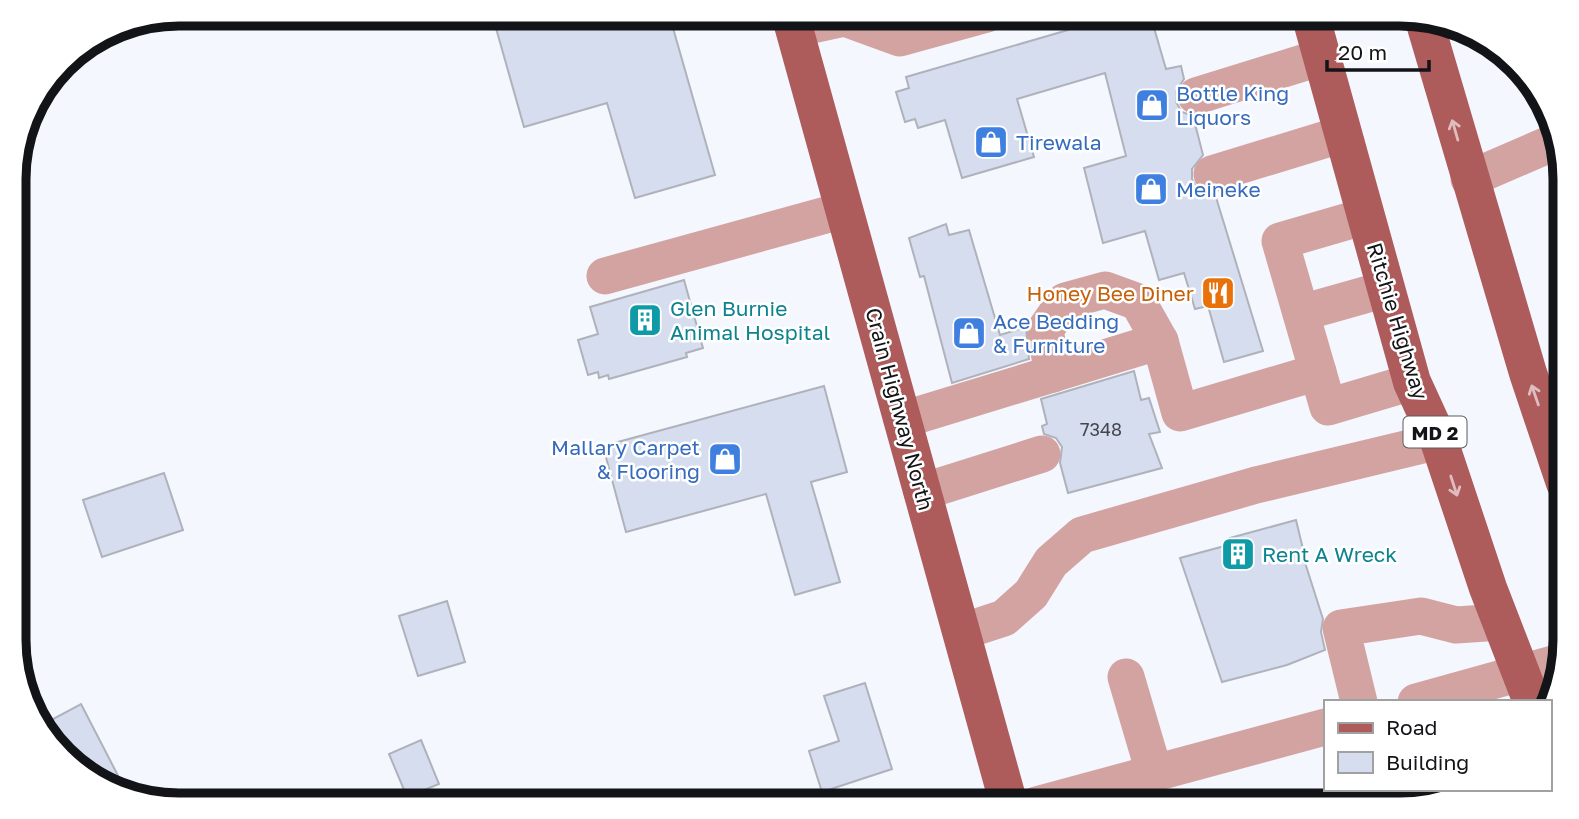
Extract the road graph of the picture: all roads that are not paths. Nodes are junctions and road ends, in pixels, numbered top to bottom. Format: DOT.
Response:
graph roads {
  1 [pos="793,26"];
  2 [pos="868,26"];
  3 [pos="942,26"];
  4 [pos="1313,26"];
  5 [pos="1426,29"];
  6 [pos="1322,57"];
  7 [pos="1196,96"];
  8 [pos="1343,134"];
  9 [pos="1549,145"];
  10 [pos="1212,174"];
  11 [pos="1469,179"];
  12 [pos="844,210"];
  13 [pos="1366,216"];
  14 [pos="605,276"];
  15 [pos="1386,289"];
  16 [pos="1301,313"];
  17 [pos="1160,341"];
  18 [pos="1318,372"];
  19 [pos="1053,374"];
  20 [pos="1412,382"];
  21 [pos="902,420"];
  22 [pos="1440,441"];
  23 [pos="1553,448"];
  24 [pos="1042,454"];
  25 [pos="922,492"];
  26 [pos="1501,622"];
  27 [pos="961,632"];
  28 [pos="1550,670"];
  29 [pos="1126,677"];
  30 [pos="1527,687"];
  31 [pos="1359,700"];
  32 [pos="1431,700"];
  33 [pos="1324,727"];
  34 [pos="1154,772"];
  35 [pos="1005,792"];
  36 [pos="1082,792"];
  1 -- 12 [label="main road, Crain Highway North"];
  2 -- 3 [label="street"];
  4 -- 6 [label="main road, Ritchie Highway / MD 2"];
  11 -- 5 [label="main road, one-way"];
  6 -- 7 [label="street"];
  6 -- 8 [label="main road, Ritchie Highway / MD 2"];
  8 -- 10 [label="street"];
  8 -- 13 [label="main road, Ritchie Highway / MD 2"];
  9 -- 11 [label="street"];
  23 -- 11 [label="main road, one-way"];
  12 -- 14 [label="street"];
  12 -- 21 [label="main road, Crain Highway North"];
  13 -- 15 [label="main road, Ritchie Highway / MD 2"];
  13 -- 16 [label="street"];
  15 -- 16 [label="street"];
  15 -- 20 [label="main road, Ritchie Highway / MD 2"];
  16 -- 18 [label="street"];
  17 -- 18 [label="street"];
  17 -- 19 [label="street"];
  17 -- 19 [label="street"];
  18 -- 20 [label="street"];
  19 -- 21 [label="street"];
  20 -- 22 [label="main road, Ritchie Highway / MD 2"];
  21 -- 25 [label="main road, Crain Highway North"];
  22 -- 26 [label="main road, Ritchie Highway / MD 2, one-way"];
  22 -- 27 [label="street"];
  24 -- 25 [label="street"];
  25 -- 27 [label="main road, Crain Highway North"];
  26 -- 30 [label="main road, Ritchie Highway / MD 2"];
  26 -- 31 [label="street"];
  27 -- 35 [label="main road, Crain Highway North"];
  28 -- 30 [label="street"];
  29 -- 34 [label="street"];
  30 -- 32 [label="street"];
  33 -- 34 [label="street"];
  34 -- 36 [label="street"];
}
